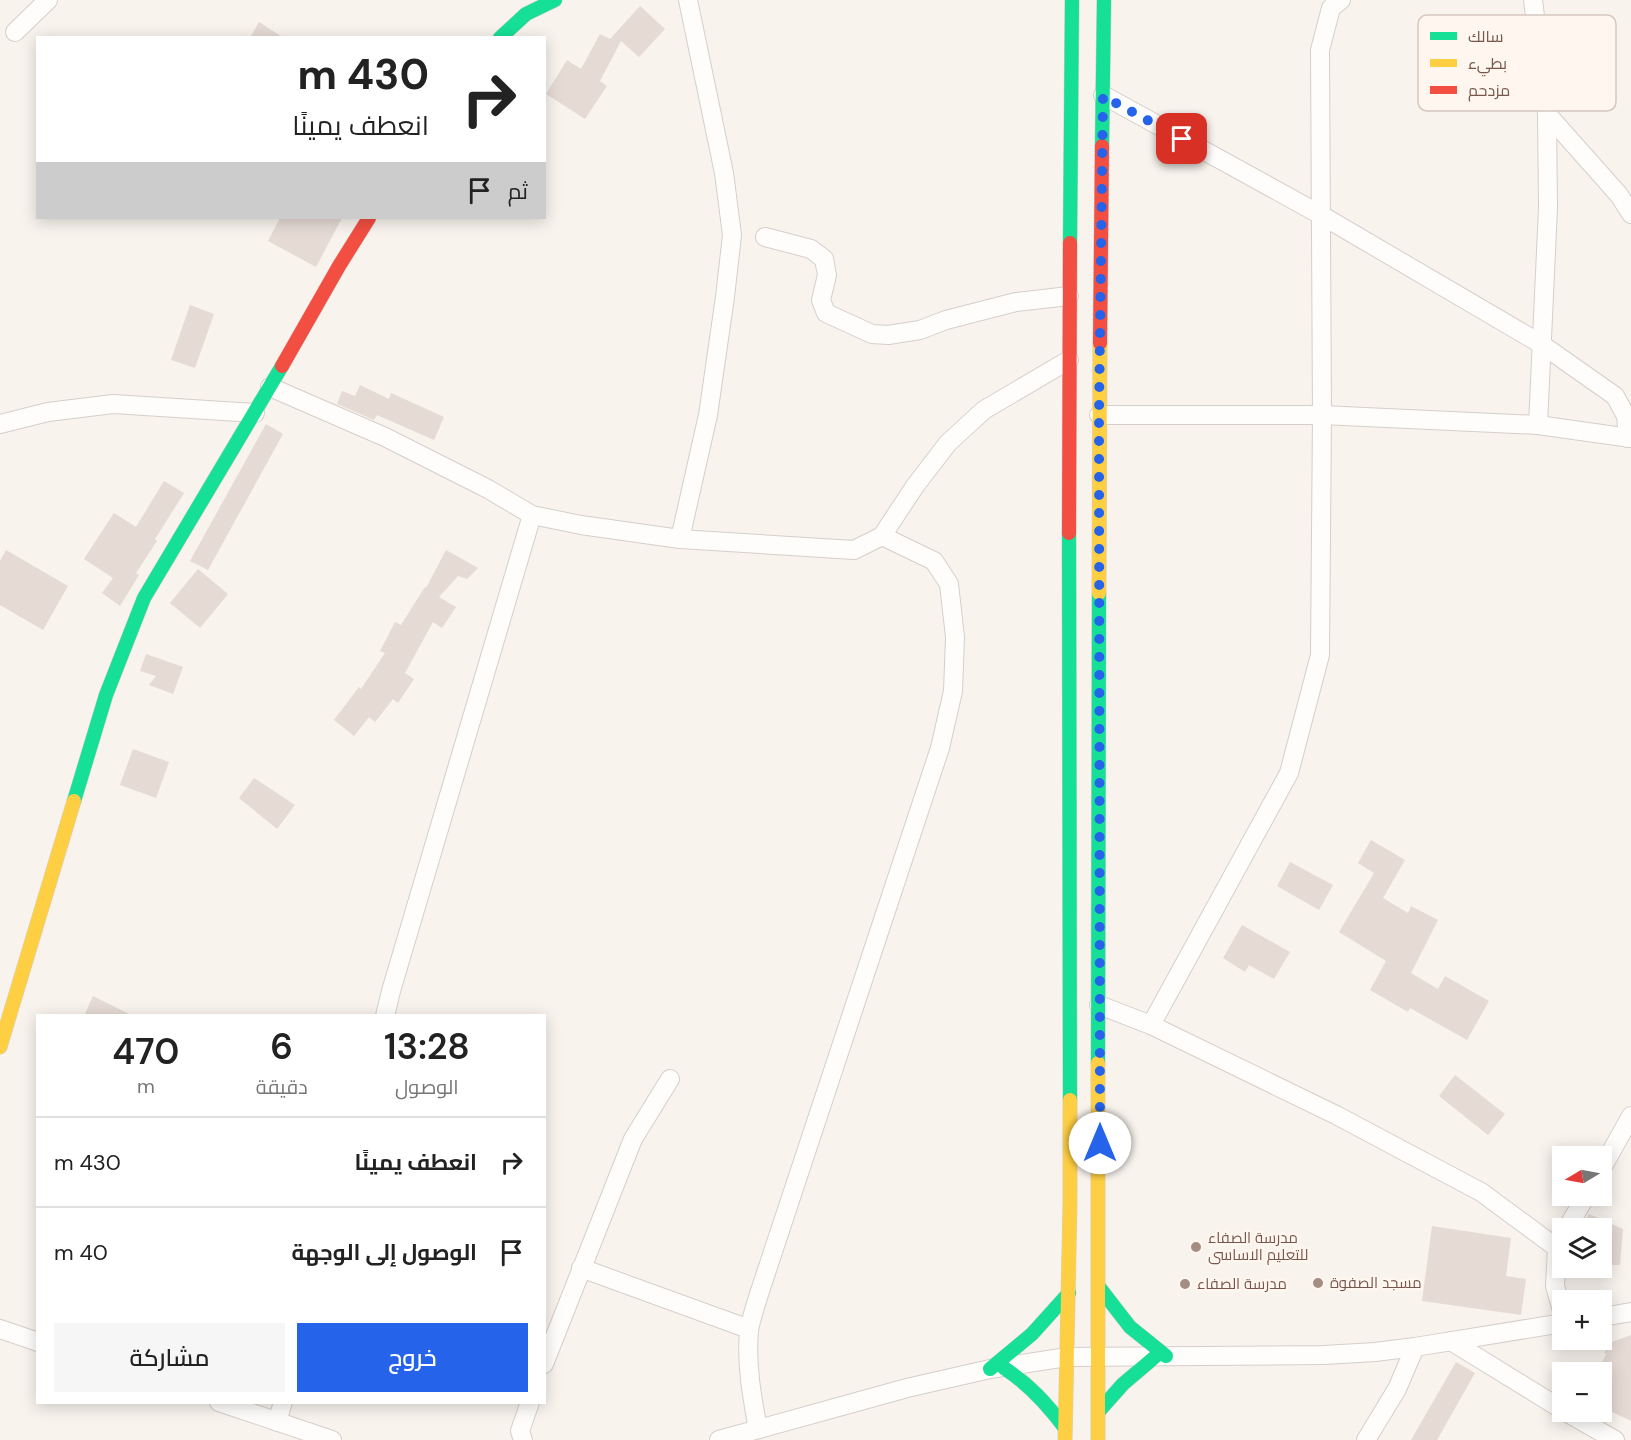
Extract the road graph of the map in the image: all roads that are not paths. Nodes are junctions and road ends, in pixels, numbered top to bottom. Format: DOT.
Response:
graph roads {
  1 [pos="48,0"];
  2 [pos="555,0"];
  3 [pos="688,0"];
  4 [pos="1072,0"];
  5 [pos="1104,0"];
  6 [pos="1341,0"];
  7 [pos="1533,0"];
  8 [pos="1535,15"];
  9 [pos="15,32"];
  10 [pos="502,36"];
  11 [pos="1103,96"];
  12 [pos="1546,111"];
  13 [pos="1546,114"];
  14 [pos="1321,214"];
  15 [pos="1631,214"];
  16 [pos="368,219"];
  17 [pos="765,237"];
  18 [pos="1069,296"];
  19 [pos="1541,344"];
  20 [pos="1069,360"];
  21 [pos="270,387"];
  22 [pos="255,413"];
  23 [pos="1099,415"];
  24 [pos="1322,416"];
  25 [pos="0,424"];
  26 [pos="1538,425"];
  27 [pos="1630,438"];
  28 [pos="532,515"];
  29 [pos="882,536"];
  30 [pos="680,538"];
  31 [pos="1100,1005"];
  32 [pos="386,1014"];
  33 [pos="1151,1024"];
  34 [pos="1,1039"];
  35 [pos="670,1079"];
  36 [pos="1631,1116"];
  37 [pos="1612,1150"];
  38 [pos="1552,1238"];
  39 [pos="581,1268"];
  40 [pos="1099,1287"];
  41 [pos="1069,1293"];
  42 [pos="1631,1312"];
  43 [pos="1612,1315"];
  44 [pos="1552,1325"];
  45 [pos="0,1329"];
  46 [pos="749,1329"];
  47 [pos="36,1341"];
  48 [pos="1451,1341"];
  49 [pos="1415,1347"];
  50 [pos="1099,1356"];
  51 [pos="1161,1356"];
  52 [pos="1067,1357"];
  53 [pos="546,1359"];
  54 [pos="997,1369"];
  55 [pos="1552,1403"];
  56 [pos="225,1404"];
  57 [pos="282,1404"];
  58 [pos="529,1404"];
  59 [pos="1099,1411"];
  60 [pos="277,1422"];
  61 [pos="1584,1422"];
  62 [pos="758,1429"];
  63 [pos="1065,1434"];
  64 [pos="519,1437"];
  65 [pos="332,1440"];
  66 [pos="719,1440"];
  67 [pos="1098,1440"];
  68 [pos="1366,1440"];
  69 [pos="1615,1440"];
  1 -- 9 [label="street"];
  2 -- 10 [label="main road"];
  3 -- 30 [label="street"];
  4 -- 18 [label="main road"];
  5 -- 11 [label="main road"];
  6 -- 14 [label="street"];
  7 -- 8 [label="street"];
  11 -- 14 [label="street"];
  11 -- 23 [label="main road"];
  12 -- 13 [label="street"];
  13 -- 15 [label="street"];
  13 -- 19 [label="street"];
  14 -- 19 [label="street"];
  14 -- 24 [label="street"];
  16 -- 21 [label="main road"];
  17 -- 18 [label="street"];
  18 -- 20 [label="main road"];
  19 -- 26 [label="street"];
  19 -- 27 [label="street"];
  20 -- 29 [label="street"];
  20 -- 41 [label="main road"];
  21 -- 22 [label="main road"];
  21 -- 28 [label="street"];
  22 -- 25 [label="street"];
  22 -- 34 [label="main road"];
  23 -- 24 [label="street"];
  23 -- 31 [label="main road"];
  24 -- 26 [label="street"];
  24 -- 33 [label="street"];
  26 -- 27 [label="street"];
  28 -- 30 [label="street"];
  28 -- 32 [label="street"];
  29 -- 30 [label="street"];
  29 -- 46 [label="street"];
  31 -- 33 [label="street"];
  31 -- 40 [label="main road"];
  33 -- 38 [label="street"];
  35 -- 39 [label="street"];
  36 -- 37 [label="street"];
  39 -- 46 [label="street"];
  39 -- 53 [label="street"];
  40 -- 50 [label="main road"];
  40 -- 51 [label="main road"];
  41 -- 52 [label="main road"];
  41 -- 54 [label="main road"];
  42 -- 43 [label="street"];
  44 -- 48 [label="street"];
  45 -- 47 [label="street"];
  46 -- 62 [label="street"];
  48 -- 49 [label="street"];
  48 -- 55 [label="street"];
  49 -- 51 [label="street"];
  49 -- 68 [label="street"];
  50 -- 51 [label="street"];
  50 -- 52 [label="street"];
  50 -- 59 [label="main road"];
  51 -- 59 [label="main road"];
  52 -- 54 [label="street"];
  52 -- 63 [label="main road"];
  54 -- 62 [label="street"];
  54 -- 63 [label="main road"];
  56 -- 60 [label="street"];
  57 -- 60 [label="street"];
  58 -- 64 [label="street"];
  59 -- 67 [label="main road"];
  60 -- 65 [label="street"];
  61 -- 69 [label="street"];
  62 -- 66 [label="street"];
}
